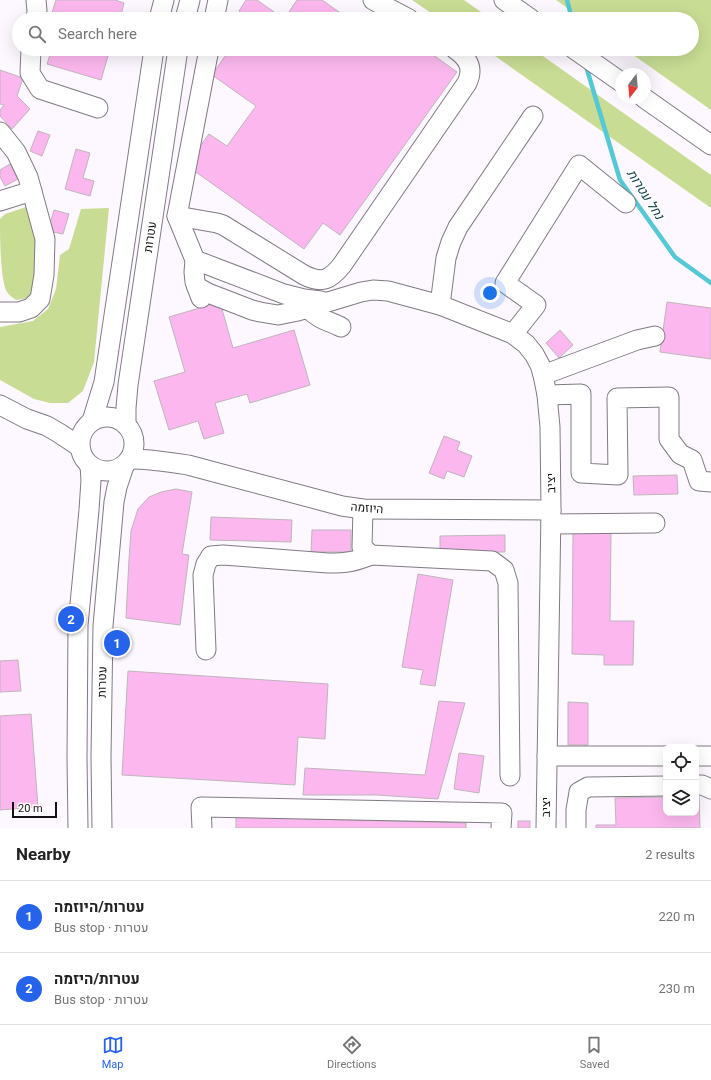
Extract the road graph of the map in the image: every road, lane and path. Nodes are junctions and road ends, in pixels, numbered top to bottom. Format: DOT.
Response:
graph roads {
  1 [pos="36,0"];
  2 [pos="164,0"];
  3 [pos="190,0"];
  4 [pos="218,0"];
  5 [pos="373,0"];
  6 [pos="504,0"];
  7 [pos="37,12"];
  8 [pos="161,12"];
  9 [pos="187,12"];
  10 [pos="215,12"];
  11 [pos="396,12"];
  12 [pos="521,12"];
  13 [pos="31,56"];
  14 [pos="153,56"];
  15 [pos="177,56"];
  16 [pos="208,56"];
  17 [pos="465,56"];
  18 [pos="584,56"];
  19 [pos="615,78"];
  20 [pos="651,103"];
  21 [pos="98,108"];
  22 [pos="533,116"];
  23 [pos="0,132"];
  24 [pos="711,145"];
  25 [pos="32,191"];
  26 [pos="0,201"];
  27 [pos="626,203"];
  28 [pos="177,216"];
  29 [pos="195,260"];
  30 [pos="196,287"];
  31 [pos="306,304"];
  32 [pos="204,305"];
  33 [pos="440,306"];
  34 [pos="0,312"];
  35 [pos="341,327"];
  36 [pos="513,334"];
  37 [pos="655,336"];
  38 [pos="543,374"];
  39 [pos="547,395"];
  40 [pos="0,405"];
  41 [pos="89,424"];
  42 [pos="47,426"];
  43 [pos="130,431"];
  44 [pos="80,447"];
  45 [pos="127,463"];
  46 [pos="188,465"];
  47 [pos="90,466"];
  48 [pos="711,482"];
  49 [pos="363,509"];
  50 [pos="551,517"];
  51 [pos="655,523"];
  52 [pos="371,555"];
  53 [pos="206,650"];
  54 [pos="547,756"];
  55 [pos="663,756"];
  56 [pos="699,756"];
  57 [pos="711,756"];
  58 [pos="510,776"];
  59 [pos="699,785"];
  60 [pos="663,786"];
  61 [pos="711,789"];
  62 [pos="78,828"];
  63 [pos="102,828"];
  64 [pos="202,828"];
  65 [pos="501,828"];
  66 [pos="546,828"];
  67 [pos="576,828"];
  1 -- 7 [label="street"];
  2 -- 8 [label="street"];
  3 -- 9 [label="street"];
  4 -- 10 [label="street"];
  5 -- 11 [label="street"];
  6 -- 12 [label="street"];
  13 -- 21 [label="street"];
  14 -- 41 [label="street, עטרות"];
  15 -- 43 [label="street, עטרות"];
  16 -- 28 [label="street"];
  17 -- 28 [label="street"];
  18 -- 19 [label="street"];
  20 -- 24 [label="street"];
  22 -- 33 [label="street"];
  23 -- 25 [label="street"];
  25 -- 26 [label="street"];
  25 -- 34 [label="street"];
  27 -- 36 [label="street"];
  28 -- 29 [label="street"];
  29 -- 30 [label="street"];
  29 -- 31 [label="street"];
  30 -- 31 [label="street"];
  30 -- 32 [label="street"];
  31 -- 33 [label="street, יציב"];
  31 -- 35 [label="street"];
  33 -- 36 [label="street, יציב"];
  36 -- 38 [label="street, יציב"];
  37 -- 38 [label="street"];
  38 -- 39 [label="street, יציב"];
  39 -- 48 [label="street"];
  39 -- 50 [label="street, יציב"];
  40 -- 42 [label="street"];
  41 -- 42 [label="street"];
  41 -- 43 [label="street"];
  41 -- 44 [label="street"];
  42 -- 44 [label="street"];
  43 -- 45 [label="street"];
  43 -- 46 [label="street, היוזמה"];
  44 -- 47 [label="street"];
  45 -- 46 [label="street, היוזמה"];
  45 -- 47 [label="street"];
  45 -- 63 [label="street, עטרות"];
  46 -- 49 [label="street, היוזמה"];
  47 -- 62 [label="street, עטרות"];
  49 -- 50 [label="street, היוזמה"];
  49 -- 52 [label="street"];
  50 -- 51 [label="street, היוזמה"];
  50 -- 54 [label="street, יציב"];
  52 -- 53 [label="street"];
  52 -- 58 [label="street"];
  54 -- 55 [label="street"];
  54 -- 66 [label="street, יציב"];
  56 -- 57 [label="street"];
  59 -- 61 [label="street"];
  60 -- 67 [label="street"];
  64 -- 65 [label="street"];
}
